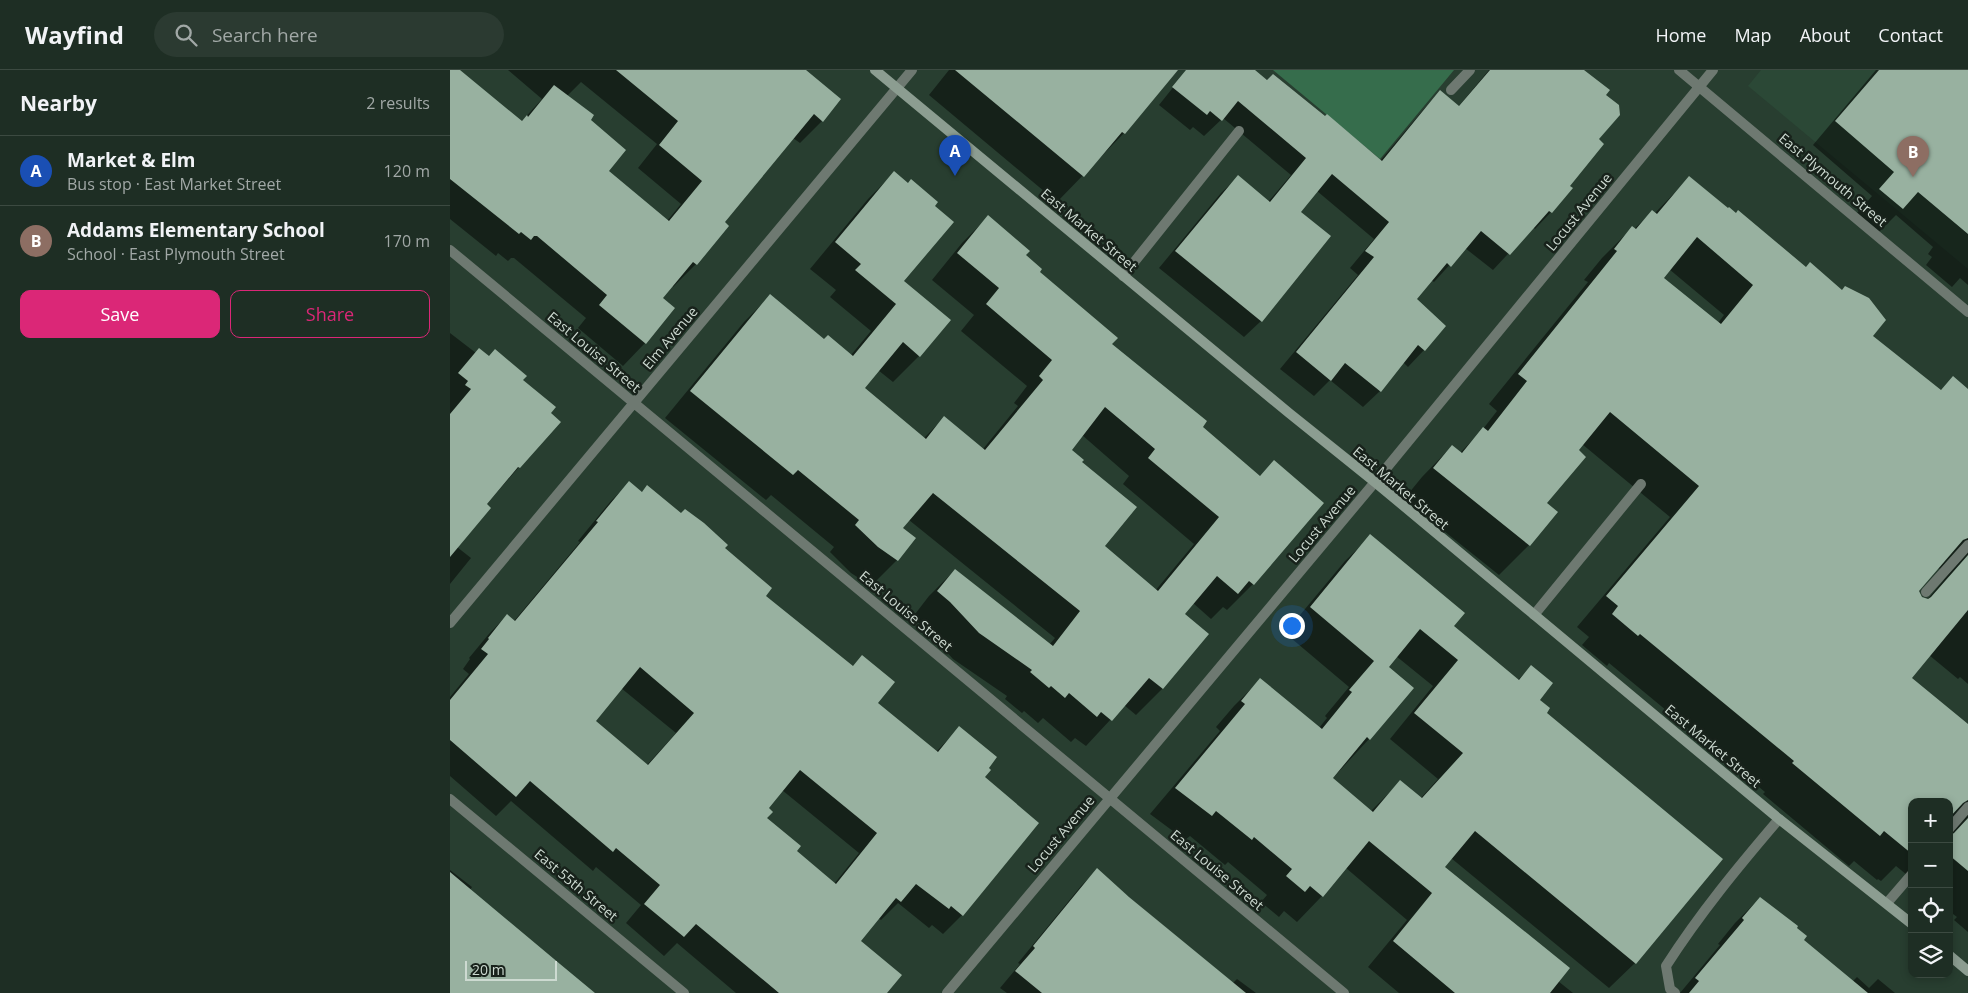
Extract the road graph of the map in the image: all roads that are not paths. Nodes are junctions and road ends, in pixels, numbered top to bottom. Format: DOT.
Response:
graph roads {
  1 [pos="875,70"];
  2 [pos="912,70"];
  3 [pos="1470,70"];
  4 [pos="1679,70"];
  5 [pos="1713,70"];
  6 [pos="1700,87"];
  7 [pos="896,88"];
  8 [pos="1451,90"];
  9 [pos="1239,132"];
  10 [pos="450,250"];
  11 [pos="1123,276"];
  12 [pos="1968,312"];
  13 [pos="634,403"];
  14 [pos="1375,482"];
  15 [pos="1641,484"];
  16 [pos="1968,545"];
  17 [pos="1926,592"];
  18 [pos="1534,615"];
  19 [pos="450,623"];
  20 [pos="1109,798"];
  21 [pos="450,799"];
  22 [pos="1968,807"];
  23 [pos="1779,819"];
  24 [pos="1953,825"];
  25 [pos="1908,879"];
  26 [pos="1887,903"];
  27 [pos="1908,921"];
  28 [pos="1953,958"];
  29 [pos="1968,971"];
  30 [pos="1670,992"];
  31 [pos="684,993"];
  32 [pos="947,993"];
  33 [pos="1344,993"];
  1 -- 7 [label="street, East Market Street"];
  2 -- 7 [label="street, Elm Avenue"];
  3 -- 8 [label="street"];
  4 -- 6 [label="street, East Plymouth Street"];
  5 -- 6 [label="street, Locust Avenue"];
  6 -- 12 [label="street, East Plymouth Street"];
  6 -- 14 [label="street, Locust Avenue"];
  7 -- 11 [label="street, East Market Street"];
  7 -- 13 [label="street, Elm Avenue"];
  9 -- 11 [label="street"];
  10 -- 13 [label="street, East Louise Street"];
  11 -- 14 [label="street, East Market Street"];
  13 -- 19 [label="street, Elm Avenue"];
  13 -- 20 [label="street, East Louise Street"];
  14 -- 18 [label="street, East Market Street"];
  14 -- 20 [label="street, Locust Avenue"];
  15 -- 18 [label="street"];
  16 -- 17 [label="street"];
  18 -- 23 [label="street, East Market Street"];
  20 -- 32 [label="street, Locust Avenue"];
  20 -- 33 [label="street, East Louise Street"];
  21 -- 31 [label="street, East 55th Street"];
  22 -- 24 [label="street"];
  23 -- 26 [label="street, East Market Street"];
  23 -- 30 [label="street"];
  25 -- 26 [label="street"];
  26 -- 27 [label="street, East Market Street"];
  28 -- 29 [label="street"];
}
